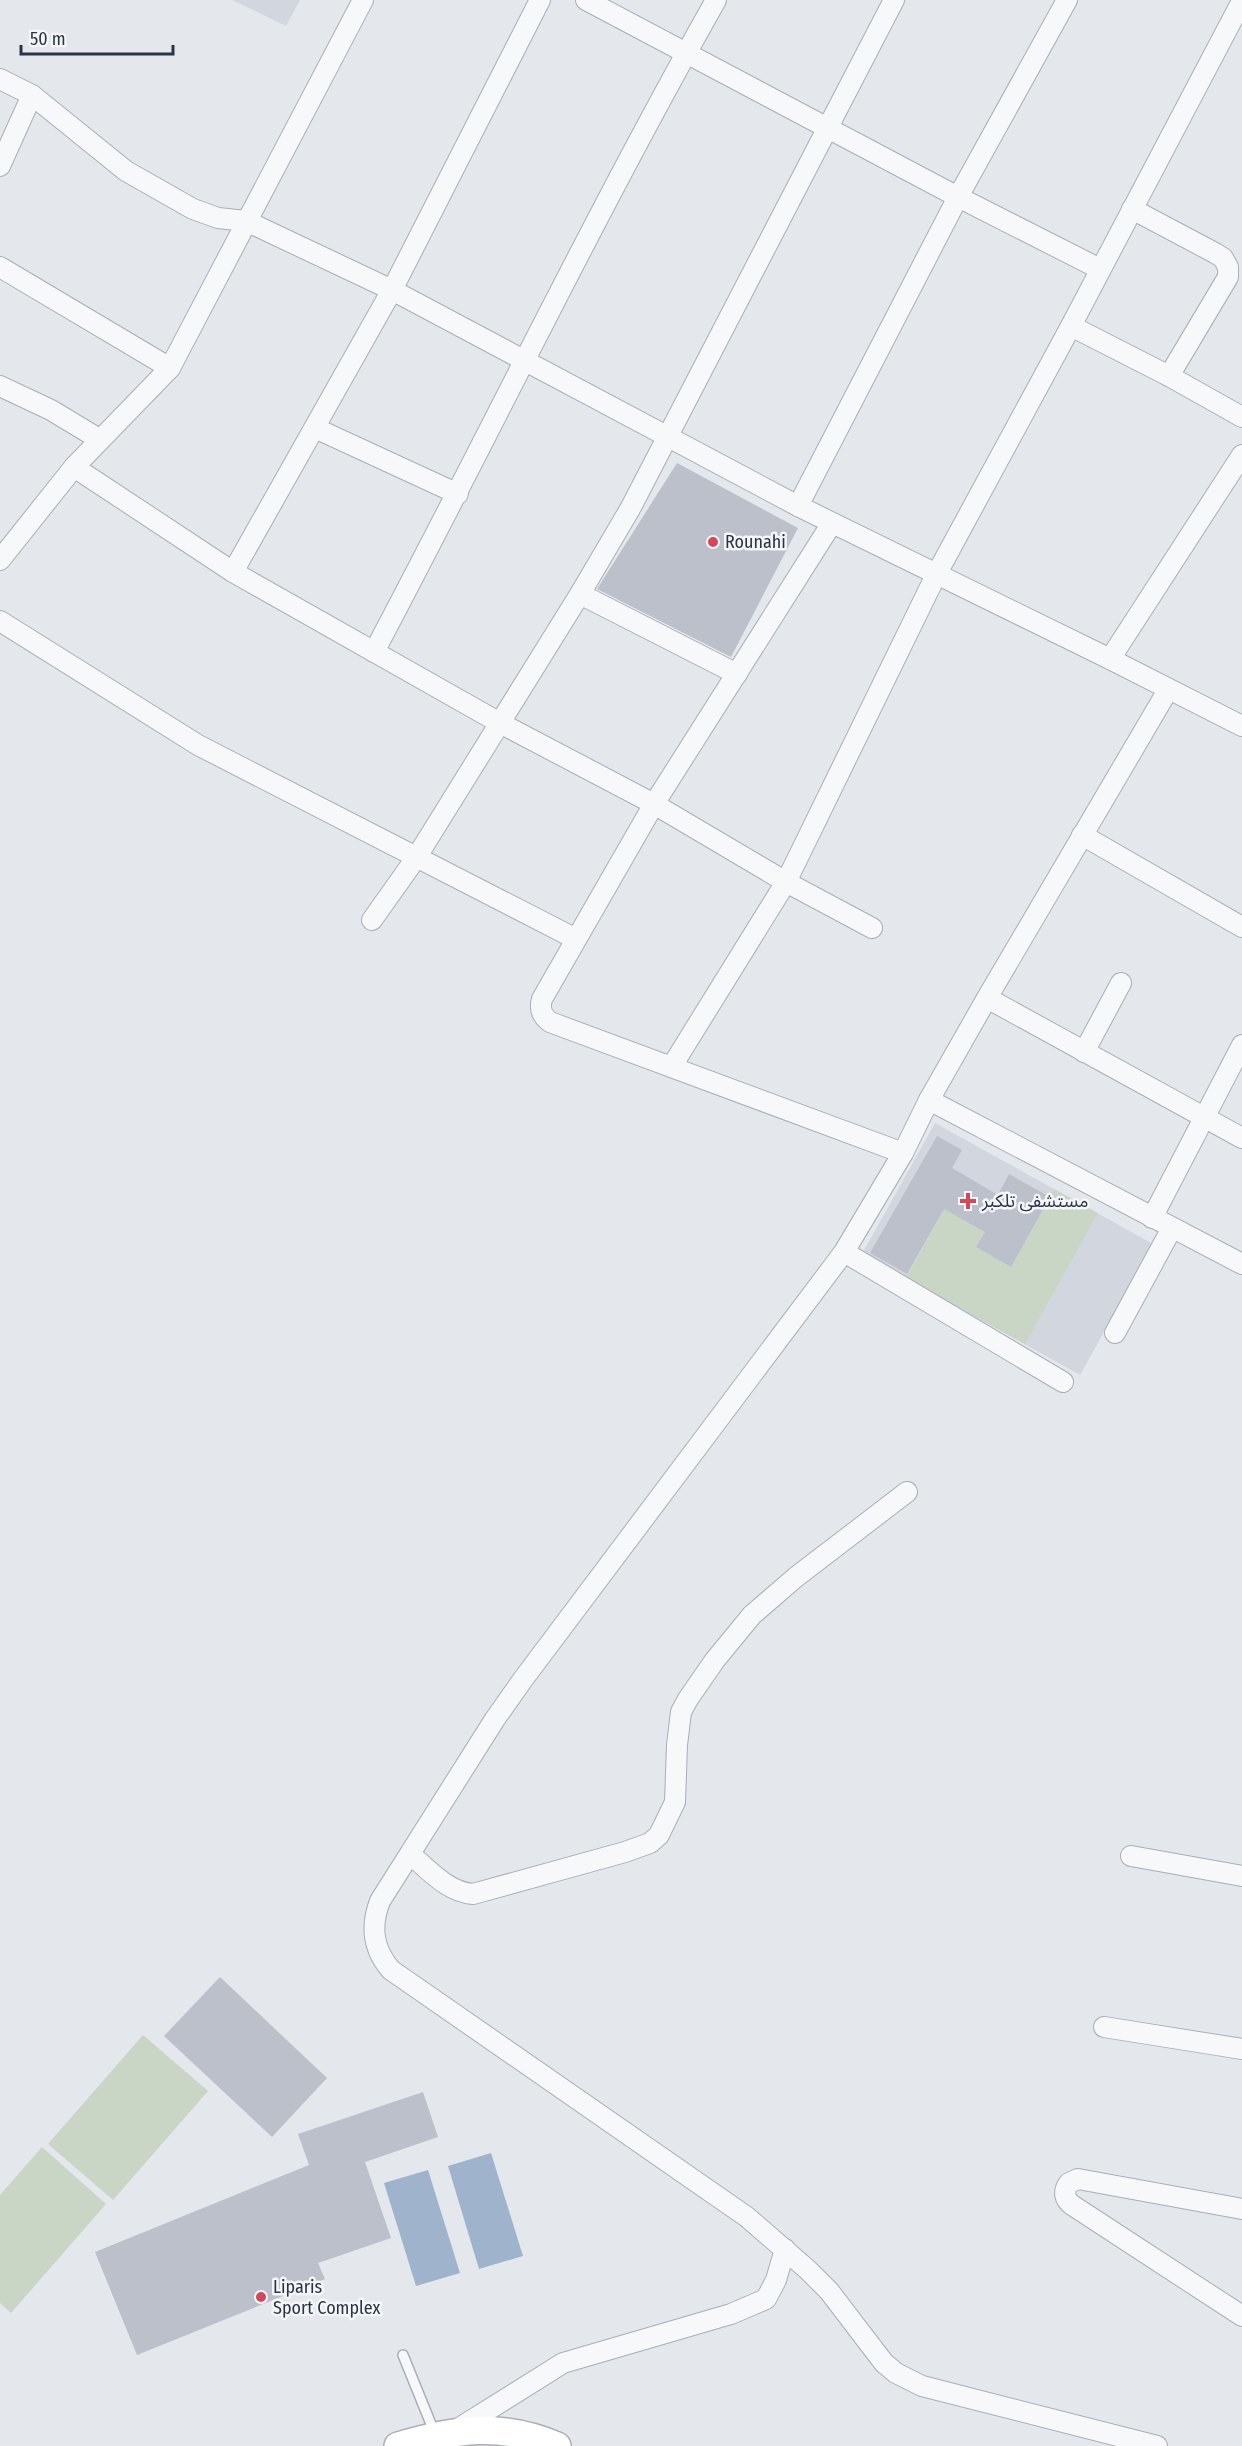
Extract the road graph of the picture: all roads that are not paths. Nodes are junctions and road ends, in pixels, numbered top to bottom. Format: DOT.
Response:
graph roads {
  1 [pos="363,0"];
  2 [pos="540,0"];
  3 [pos="586,0"];
  4 [pos="716,0"];
  5 [pos="894,0"];
  6 [pos="1067,0"];
  7 [pos="1242,1"];
  8 [pos="1236,28"];
  9 [pos="686,52"];
  10 [pos="0,79"];
  11 [pos="32,95"];
  12 [pos="828,128"];
  13 [pos="0,166"];
  14 [pos="958,197"];
  15 [pos="1132,209"];
  16 [pos="246,221"];
  17 [pos="0,267"];
  18 [pos="1100,269"];
  19 [pos="392,290"];
  20 [pos="1071,326"];
  21 [pos="523,360"];
  22 [pos="170,368"];
  23 [pos="1169,376"];
  24 [pos="0,386"];
  25 [pos="1242,417"];
  26 [pos="315,428"];
  27 [pos="669,437"];
  28 [pos="99,439"];
  29 [pos="1242,455"];
  30 [pos="74,467"];
  31 [pos="1236,477"];
  32 [pos="458,494"];
  33 [pos="798,506"];
  34 [pos="832,523"];
  35 [pos="0,560"];
  36 [pos="233,572"];
  37 [pos="936,574"];
  38 [pos="580,594"];
  39 [pos="0,621"];
  40 [pos="374,652"];
  41 [pos="1110,659"];
  42 [pos="737,674"];
  43 [pos="1168,690"];
  44 [pos="500,723"];
  45 [pos="1242,726"];
  46 [pos="654,804"];
  47 [pos="1082,835"];
  48 [pos="416,858"];
  49 [pos="786,882"];
  50 [pos="372,920"];
  51 [pos="1242,927"];
  52 [pos="872,928"];
  53 [pos="576,939"];
  54 [pos="1121,983"];
  55 [pos="987,998"];
  56 [pos="1242,1045"];
  57 [pos="1084,1052"];
  58 [pos="672,1066"];
  59 [pos="929,1100"];
  60 [pos="1204,1116"];
  61 [pos="1242,1138"];
  62 [pos="903,1152"];
  63 [pos="1152,1218"];
  64 [pos="1172,1228"];
  65 [pos="844,1252"];
  66 [pos="1242,1264"];
  67 [pos="1115,1333"];
  68 [pos="1063,1382"];
  69 [pos="907,1492"];
  70 [pos="411,1855"];
  71 [pos="1131,1856"];
  72 [pos="1242,1876"];
  73 [pos="1104,2027"];
  74 [pos="1242,2049"];
  75 [pos="1242,2209"];
  76 [pos="785,2249"];
  77 [pos="1242,2316"];
  78 [pos="403,2355"];
  79 [pos="445,2433"];
  80 [pos="398,2446"];
  81 [pos="557,2446"];
  82 [pos="1157,2446"];
  1 -- 16 [label="street"];
  2 -- 19 [label="street"];
  3 -- 9 [label="street"];
  4 -- 9 [label="street"];
  5 -- 12 [label="street"];
  6 -- 14 [label="street"];
  7 -- 8 [label="street"];
  8 -- 15 [label="street"];
  9 -- 12 [label="street"];
  9 -- 21 [label="street"];
  10 -- 11 [label="street"];
  11 -- 13 [label="street"];
  11 -- 16 [label="street"];
  12 -- 14 [label="street"];
  12 -- 27 [label="street"];
  14 -- 18 [label="street"];
  14 -- 33 [label="street"];
  15 -- 18 [label="street"];
  15 -- 23 [label="street"];
  16 -- 19 [label="street"];
  16 -- 22 [label="street"];
  17 -- 22 [label="street"];
  18 -- 20 [label="street"];
  19 -- 21 [label="street"];
  19 -- 26 [label="street"];
  20 -- 23 [label="street"];
  20 -- 37 [label="street"];
  21 -- 27 [label="street"];
  21 -- 32 [label="street"];
  22 -- 28 [label="street"];
  23 -- 25 [label="street"];
  24 -- 28 [label="street"];
  26 -- 32 [label="street"];
  26 -- 36 [label="street"];
  27 -- 33 [label="street"];
  27 -- 38 [label="street"];
  28 -- 30 [label="street"];
  29 -- 31 [label="street"];
  30 -- 35 [label="street"];
  30 -- 36 [label="street"];
  31 -- 41 [label="street"];
  32 -- 40 [label="street"];
  33 -- 34 [label="street"];
  34 -- 37 [label="street"];
  34 -- 42 [label="street"];
  36 -- 40 [label="street"];
  37 -- 41 [label="street"];
  37 -- 49 [label="street"];
  38 -- 42 [label="street"];
  38 -- 44 [label="street"];
  39 -- 48 [label="street"];
  40 -- 44 [label="street"];
  41 -- 43 [label="street"];
  42 -- 46 [label="street"];
  43 -- 45 [label="street"];
  43 -- 47 [label="street"];
  44 -- 46 [label="street"];
  44 -- 48 [label="street"];
  46 -- 49 [label="street"];
  46 -- 53 [label="street"];
  47 -- 51 [label="street"];
  47 -- 55 [label="street"];
  48 -- 50 [label="street"];
  48 -- 53 [label="street"];
  49 -- 52 [label="street"];
  49 -- 58 [label="street"];
  53 -- 58 [label="street"];
  54 -- 57 [label="street"];
  55 -- 57 [label="street"];
  55 -- 59 [label="street"];
  56 -- 60 [label="street"];
  57 -- 60 [label="street"];
  58 -- 62 [label="street"];
  59 -- 62 [label="street"];
  59 -- 63 [label="street"];
  60 -- 61 [label="street"];
  60 -- 63 [label="street"];
  62 -- 65 [label="street"];
  63 -- 64 [label="street"];
  64 -- 66 [label="street"];
  64 -- 67 [label="street"];
  65 -- 68 [label="street"];
  65 -- 70 [label="street"];
  69 -- 70 [label="street"];
  70 -- 76 [label="street"];
  71 -- 72 [label="street"];
  73 -- 74 [label="street"];
  75 -- 77 [label="street"];
  76 -- 79 [label="street"];
  76 -- 82 [label="street"];
  78 -- 79 [label="lane"];
  79 -- 80 [label="main road"];
  79 -- 81 [label="main road"];
}
